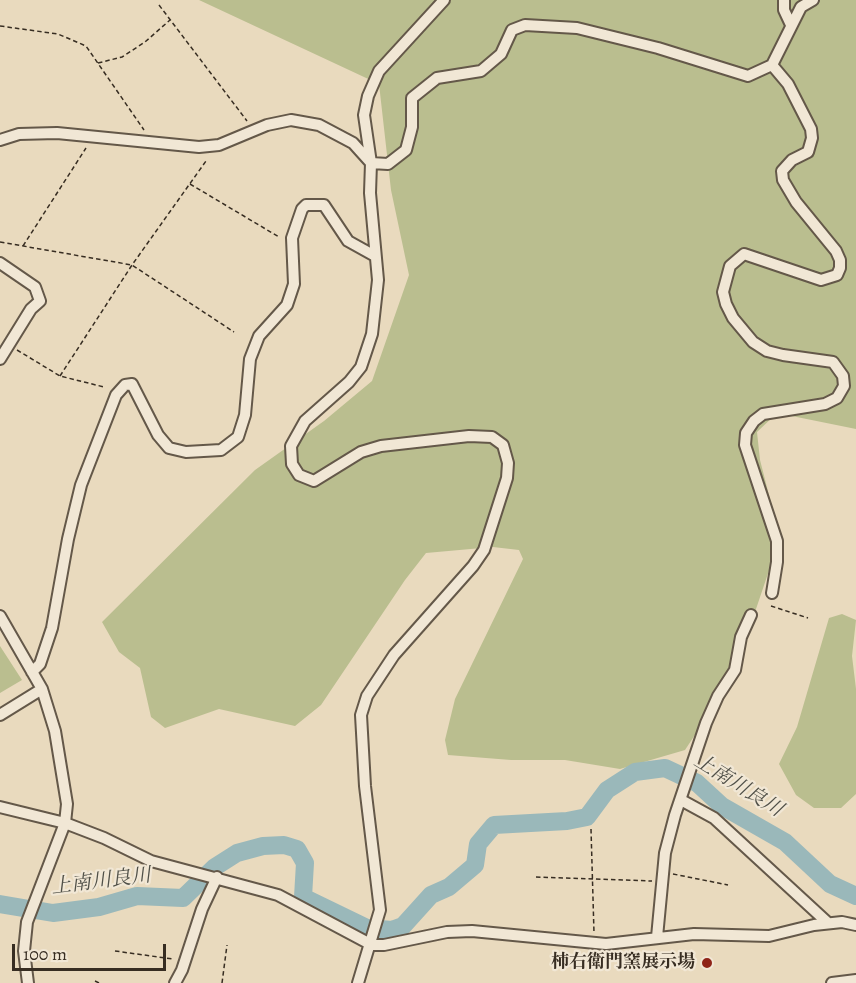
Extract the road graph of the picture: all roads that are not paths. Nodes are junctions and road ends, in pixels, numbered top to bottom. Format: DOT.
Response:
graph roads {
  1 [pos="444,0"];
  2 [pos="784,0"];
  3 [pos="813,0"];
  4 [pos="790,25"];
  5 [pos="772,65"];
  6 [pos="0,140"];
  7 [pos="371,164"];
  8 [pos="375,256"];
  9 [pos="0,263"];
  10 [pos="0,359"];
  11 [pos="772,593"];
  12 [pos="751,615"];
  13 [pos="0,616"];
  14 [pos="32,672"];
  15 [pos="42,689"];
  16 [pos="0,715"];
  17 [pos="681,800"];
  18 [pos="0,807"];
  19 [pos="65,823"];
  20 [pos="217,877"];
  21 [pos="828,923"];
  22 [pos="856,924"];
  23 [pos="657,937"];
  24 [pos="373,941"];
  25 [pos="856,980"];
  26 [pos="28,983"];
  27 [pos="175,983"];
  28 [pos="358,983"];
  29 [pos="832,983"];
  1 -- 7 [label="street"];
  2 -- 4 [label="street"];
  3 -- 4 [label="street"];
  4 -- 5 [label="street"];
  5 -- 7 [label="street"];
  5 -- 11 [label="street"];
  6 -- 7 [label="street"];
  7 -- 8 [label="street"];
  8 -- 14 [label="street"];
  8 -- 24 [label="street"];
  9 -- 10 [label="street"];
  12 -- 17 [label="street"];
  13 -- 14 [label="street"];
  14 -- 15 [label="street"];
  15 -- 16 [label="street"];
  15 -- 19 [label="street"];
  17 -- 21 [label="street"];
  17 -- 23 [label="street"];
  18 -- 19 [label="street"];
  19 -- 20 [label="street"];
  19 -- 26 [label="street"];
  20 -- 24 [label="street"];
  20 -- 27 [label="street"];
  21 -- 22 [label="street"];
  21 -- 23 [label="street"];
  23 -- 24 [label="street"];
  24 -- 28 [label="street"];
  25 -- 29 [label="street"];
}
